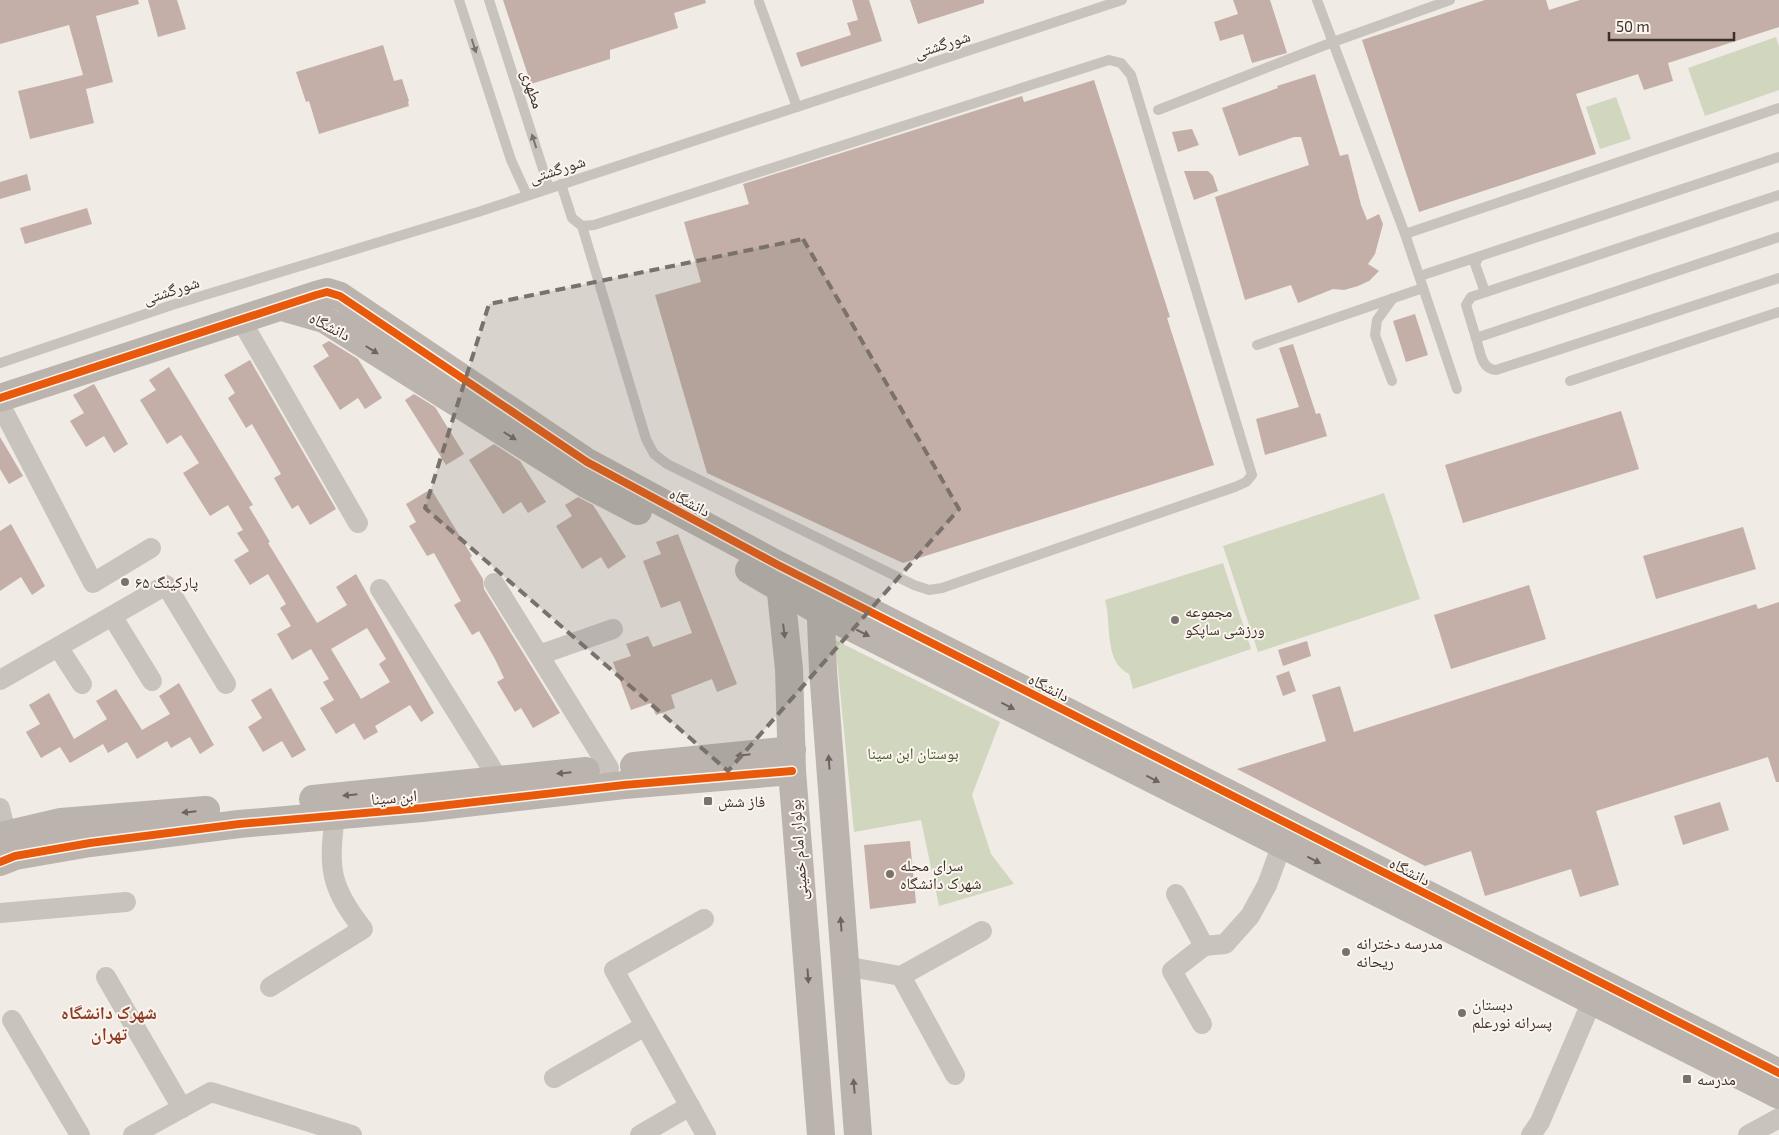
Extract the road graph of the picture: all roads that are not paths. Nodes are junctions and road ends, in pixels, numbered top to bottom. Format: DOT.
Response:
graph roads {
  1 [pos="459,0"];
  2 [pos="489,0"];
  3 [pos="1122,0"];
  4 [pos="1317,0"];
  5 [pos="1450,0"];
  6 [pos="759,2"];
  7 [pos="1333,42"];
  8 [pos="797,107"];
  9 [pos="1779,108"];
  10 [pos="1158,110"];
  11 [pos="1779,157"];
  12 [pos="561,184"];
  13 [pos="549,188"];
  14 [pos="527,195"];
  15 [pos="1779,195"];
  16 [pos="582,226"];
  17 [pos="1405,234"];
  18 [pos="1779,237"];
  19 [pos="1478,258"];
  20 [pos="1420,276"];
  21 [pos="1779,278"];
  22 [pos="1423,288"];
  23 [pos="1486,292"];
  24 [pos="1393,298"];
  25 [pos="282,307"];
  26 [pos="1779,312"];
  27 [pos="241,320"];
  28 [pos="1476,338"];
  29 [pos="1257,345"];
  30 [pos="0,363"];
  31 [pos="1392,381"];
  32 [pos="1570,381"];
  33 [pos="1457,389"];
  34 [pos="0,398"];
  35 [pos="0,404"];
  36 [pos="358,523"];
  37 [pos="151,548"];
  38 [pos="779,575"];
  39 [pos="494,583"];
  40 [pos="380,589"];
  41 [pos="820,598"];
  42 [pos="112,616"];
  43 [pos="613,629"];
  44 [pos="58,647"];
  45 [pos="539,655"];
  46 [pos="0,680"];
  47 [pos="152,681"];
  48 [pos="82,684"];
  49 [pos="226,684"];
  50 [pos="792,760"];
  51 [pos="609,768"];
  52 [pos="499,780"];
  53 [pos="335,816"];
  54 [pos="2,826"];
  55 [pos="1282,844"];
  56 [pos="0,862"];
  57 [pos="1176,894"];
  58 [pos="126,902"];
  59 [pos="0,913"];
  60 [pos="704,919"];
  61 [pos="982,931"];
  62 [pos="1204,946"];
  63 [pos="844,966"];
  64 [pos="901,976"];
  65 [pos="106,977"];
  66 [pos="270,986"];
  67 [pos="1592,1000"];
  68 [pos="12,1020"];
  69 [pos="1202,1024"];
  70 [pos="645,1026"];
  71 [pos="1779,1073"];
  72 [pos="955,1075"];
  73 [pos="554,1078"];
  74 [pos="1779,1095"];
  75 [pos="690,1106"];
  76 [pos="182,1108"];
  77 [pos="1779,1118"];
  78 [pos="80,1135"];
  79 [pos="133,1135"];
  80 [pos="352,1135"];
  81 [pos="640,1135"];
  82 [pos="706,1135"];
  83 [pos="821,1135"];
  84 [pos="858,1135"];
  85 [pos="1531,1135"];
  86 [pos="1748,1135"];
  1 -- 14 [label="lane, one-way"];
  13 -- 2 [label="lane, مطهری, one-way"];
  3 -- 8 [label="lane, شورگشتی"];
  4 -- 7 [label="lane"];
  5 -- 7 [label="lane"];
  6 -- 8 [label="lane"];
  7 -- 10 [label="lane"];
  7 -- 17 [label="lane"];
  8 -- 12 [label="lane, شورگشتی"];
  9 -- 17 [label="lane"];
  11 -- 19 [label="lane"];
  12 -- 13 [label="lane, شورگشتی"];
  12 -- 16 [label="lane"];
  13 -- 14 [label="lane, شورگشتی"];
  14 -- 30 [label="lane, شورگشتی"];
  15 -- 23 [label="lane"];
  16 -- 16 [label="lane"];
  17 -- 20 [label="lane"];
  18 -- 28 [label="lane"];
  19 -- 20 [label="lane"];
  19 -- 23 [label="lane"];
  20 -- 22 [label="lane"];
  21 -- 28 [label="lane"];
  22 -- 24 [label="lane"];
  22 -- 33 [label="lane"];
  23 -- 28 [label="lane"];
  24 -- 29 [label="lane"];
  24 -- 31 [label="lane"];
  25 -- 27 [label="street"];
  25 -- 38 [label="street, دانشگاه, one-way"];
  25 -- 38 [label="street, دانشگاه"];
  26 -- 32 [label="lane"];
  27 -- 34 [label="street"];
  27 -- 36 [label="street"];
  35 -- 37 [label="street"];
  38 -- 41 [label="street, دانشگاه"];
  38 -- 50 [label="street, بولوار امام خمینی, one-way"];
  39 -- 45 [label="street"];
  40 -- 52 [label="street"];
  41 -- 55 [label="street, دانشگاه, one-way"];
  63 -- 41 [label="street, one-way"];
  41 -- 71 [label="street, دانشگاه"];
  42 -- 44 [label="street"];
  42 -- 47 [label="street"];
  42 -- 49 [label="street"];
  43 -- 45 [label="street"];
  44 -- 46 [label="street"];
  44 -- 48 [label="street"];
  45 -- 51 [label="street"];
  50 -- 51 [label="street, ابن سینا, one-way"];
  50 -- 53 [label="street, ابن سینا"];
  50 -- 83 [label="street, بولوار امام خمینی, one-way"];
  51 -- 52 [label="street, ابن سینا, one-way"];
  52 -- 54 [label="street, ابن سینا, one-way"];
  53 -- 56 [label="street, ابن سینا"];
  53 -- 66 [label="street"];
  55 -- 62 [label="street"];
  55 -- 67 [label="street, دانشگاه, one-way"];
  57 -- 62 [label="street"];
  58 -- 59 [label="street"];
  60 -- 70 [label="street"];
  61 -- 64 [label="street"];
  62 -- 69 [label="street"];
  63 -- 64 [label="street"];
  84 -- 63 [label="street, one-way"];
  64 -- 72 [label="street"];
  65 -- 76 [label="street"];
  67 -- 74 [label="street, دانشگاه"];
  67 -- 85 [label="street"];
  68 -- 78 [label="street"];
  70 -- 73 [label="street"];
  70 -- 75 [label="street"];
  75 -- 81 [label="street"];
  75 -- 82 [label="street"];
  76 -- 79 [label="street"];
  76 -- 80 [label="street"];
  77 -- 86 [label="street"];
}
